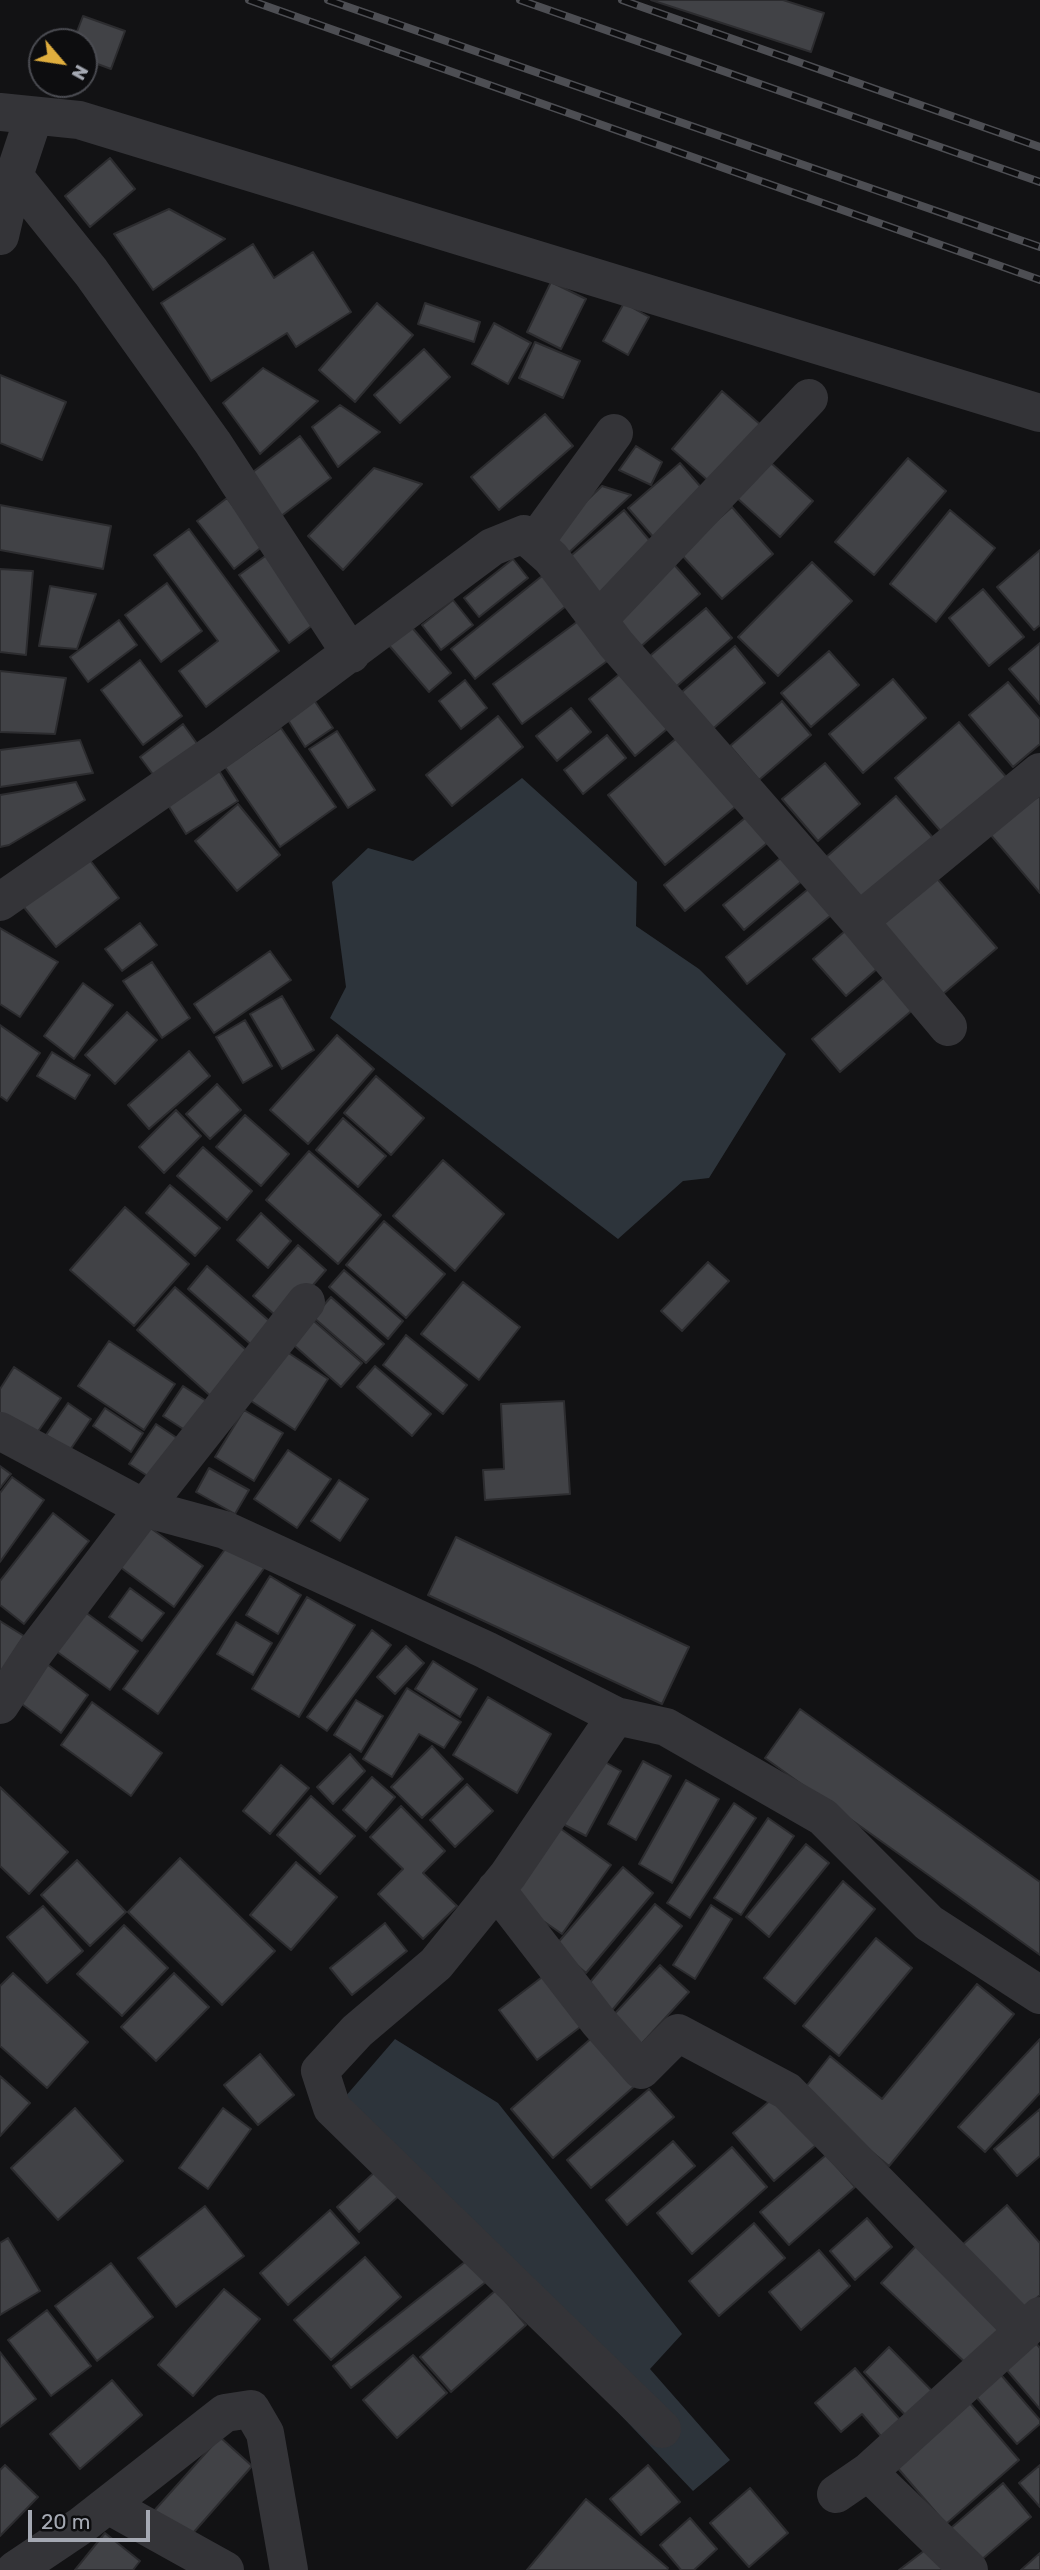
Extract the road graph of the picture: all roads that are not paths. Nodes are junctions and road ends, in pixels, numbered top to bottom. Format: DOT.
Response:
graph roads {
  1 [pos="17,114"];
  2 [pos="14,176"];
  3 [pos="0,236"];
  4 [pos="809,398"];
  5 [pos="1040,413"];
  6 [pos="614,433"];
  7 [pos="534,543"];
  8 [pos="598,620"];
  9 [pos="351,654"];
  10 [pos="1040,772"];
  11 [pos="0,902"];
  12 [pos="859,920"];
  13 [pos="948,1027"];
  14 [pos="306,1302"];
  15 [pos="0,1431"];
  16 [pos="144,1508"];
  17 [pos="0,1705"];
  18 [pos="616,1716"];
  19 [pos="496,1889"];
  20 [pos="1040,1995"];
  21 [pos="1032,2324"];
  22 [pos="662,2429"];
  23 [pos="868,2472"];
  24 [pos="836,2494"];
  25 [pos="108,2505"];
  26 [pos="15,2570"];
  27 [pos="225,2570"];
  28 [pos="289,2570"];
  29 [pos="969,2570"];
  1 -- 2 [label="street"];
  1 -- 5 [label="street"];
  2 -- 3 [label="street"];
  2 -- 9 [label="street"];
  4 -- 8 [label="street"];
  6 -- 7 [label="street"];
  7 -- 8 [label="street"];
  7 -- 9 [label="street"];
  8 -- 12 [label="street"];
  9 -- 11 [label="street"];
  10 -- 12 [label="street"];
  12 -- 13 [label="street"];
  14 -- 16 [label="street"];
  15 -- 16 [label="street"];
  16 -- 17 [label="street"];
  16 -- 18 [label="street"];
  18 -- 19 [label="street"];
  18 -- 20 [label="street"];
  19 -- 21 [label="street"];
  19 -- 22 [label="street"];
  21 -- 23 [label="street"];
  23 -- 24 [label="street"];
  23 -- 29 [label="street"];
  25 -- 26 [label="street"];
  25 -- 27 [label="street"];
  25 -- 28 [label="street"];
}
